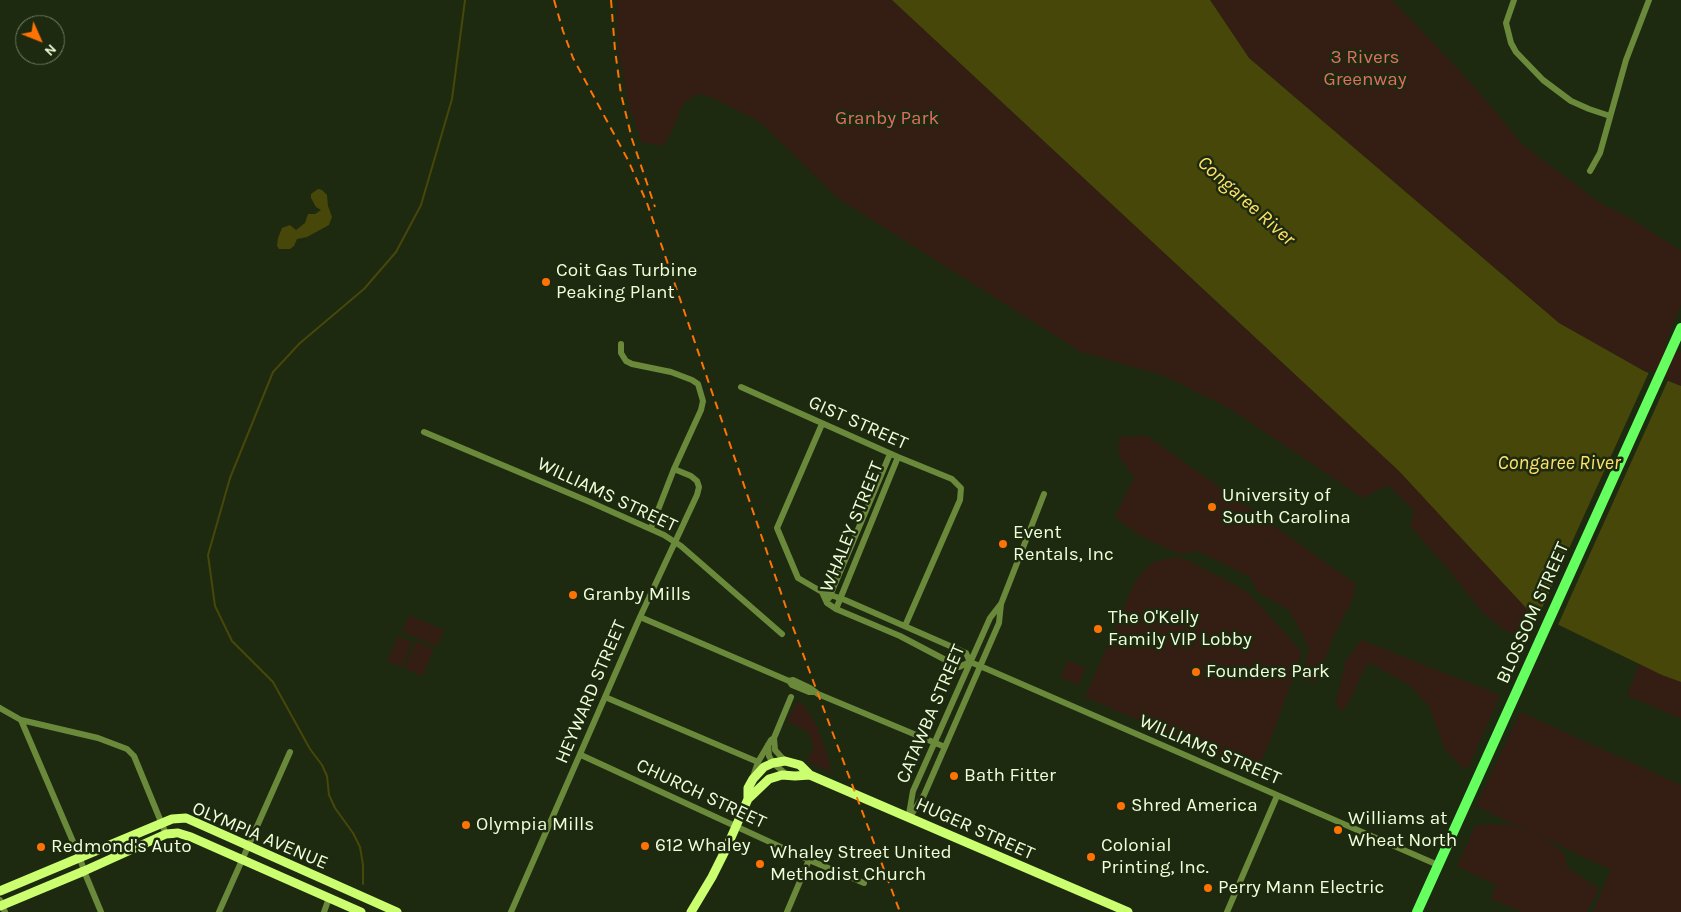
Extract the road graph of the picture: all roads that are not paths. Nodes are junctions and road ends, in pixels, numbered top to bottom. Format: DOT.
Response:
graph roads {
  1 [pos="1514,0"];
  2 [pos="1649,0"];
  3 [pos="1610,116"];
  4 [pos="1590,170"];
  5 [pos="1681,328"];
  6 [pos="621,344"];
  7 [pos="741,387"];
  8 [pos="822,424"];
  9 [pos="424,432"];
  10 [pos="890,454"];
  11 [pos="898,458"];
  12 [pos="674,469"];
  13 [pos="1044,494"];
  14 [pos="650,528"];
  15 [pos="676,542"];
  16 [pos="822,592"];
  17 [pos="830,594"];
  18 [pos="841,598"];
  19 [pos="827,603"];
  20 [pos="1001,604"];
  21 [pos="836,609"];
  22 [pos="640,617"];
  23 [pos="905,626"];
  24 [pos="782,634"];
  25 [pos="970,662"];
  26 [pos="980,666"];
  27 [pos="606,697"];
  28 [pos="791,697"];
  29 [pos="0,708"];
  30 [pos="21,720"];
  31 [pos="774,738"];
  32 [pos="934,742"];
  33 [pos="768,745"];
  34 [pos="945,747"];
  35 [pos="290,752"];
  36 [pos="581,755"];
  37 [pos="785,761"];
  38 [pos="758,762"];
  39 [pos="773,763"];
  40 [pos="787,775"];
  41 [pos="810,775"];
  42 [pos="753,779"];
  43 [pos="1278,796"];
  44 [pos="748,798"];
  45 [pos="909,818"];
  46 [pos="162,824"];
  47 [pos="736,827"];
  48 [pos="166,834"];
  49 [pos="248,846"];
  50 [pos="80,858"];
  51 [pos="242,860"];
  52 [pos="809,860"];
  53 [pos="1438,865"];
  54 [pos="84,871"];
  55 [pos="864,883"];
  56 [pos="0,891"];
  57 [pos="329,898"];
  58 [pos="2,906"];
  59 [pos="101,912"];
  60 [pos="219,912"];
  61 [pos="324,912"];
  62 [pos="361,912"];
  63 [pos="397,912"];
  64 [pos="512,912"];
  65 [pos="691,912"];
  66 [pos="787,912"];
  67 [pos="1128,912"];
  68 [pos="1227,912"];
  69 [pos="1418,912"];
  1 -- 3 [label="street"];
  2 -- 3 [label="street"];
  3 -- 4 [label="street"];
  5 -- 53 [label="main road, BLOSSOM STREET"];
  6 -- 12 [label="street"];
  7 -- 8 [label="street, GIST STREET"];
  8 -- 10 [label="street, GIST STREET"];
  8 -- 16 [label="street, WILLIAMS STREET"];
  9 -- 14 [label="street, WILLIAMS STREET"];
  10 -- 11 [label="street, GIST STREET"];
  10 -- 17 [label="street, WHALEY STREET"];
  11 -- 18 [label="street, WHALEY STREET"];
  11 -- 23 [label="street, GIST STREET"];
  12 -- 14 [label="street"];
  12 -- 15 [label="street, HEYWARD STREET"];
  13 -- 20 [label="street, CATAWBA STREET"];
  14 -- 15 [label="street, WILLIAMS STREET"];
  15 -- 22 [label="street, HEYWARD STREET"];
  15 -- 24 [label="street, WILLIAMS STREET"];
  16 -- 17 [label="street, WILLIAMS STREET"];
  16 -- 19 [label="street"];
  17 -- 18 [label="street, WILLIAMS STREET"];
  17 -- 19 [label="street, WHALEY STREET"];
  18 -- 21 [label="street, WHALEY STREET"];
  18 -- 23 [label="street, WILLIAMS STREET"];
  19 -- 21 [label="street, WILLIAMS STREET"];
  20 -- 25 [label="street, CATAWBA STREET"];
  20 -- 26 [label="street, CATAWBA STREET"];
  21 -- 25 [label="street, WILLIAMS STREET"];
  22 -- 27 [label="street, HEYWARD STREET"];
  22 -- 32 [label="street"];
  23 -- 25 [label="street, WILLIAMS STREET"];
  25 -- 26 [label="street, WILLIAMS STREET"];
  25 -- 32 [label="street, CATAWBA STREET"];
  26 -- 34 [label="street, CATAWBA STREET"];
  26 -- 43 [label="street, WILLIAMS STREET"];
  27 -- 36 [label="street, HEYWARD STREET"];
  27 -- 38 [label="street"];
  28 -- 31 [label="street"];
  29 -- 30 [label="street"];
  30 -- 46 [label="street"];
  30 -- 50 [label="street"];
  31 -- 33 [label="street"];
  31 -- 37 [label="street"];
  32 -- 34 [label="street"];
  32 -- 45 [label="street, CATAWBA STREET"];
  33 -- 38 [label="street"];
  33 -- 39 [label="street"];
  34 -- 45 [label="street, CATAWBA STREET"];
  35 -- 49 [label="street"];
  36 -- 47 [label="street, CHURCH STREET"];
  36 -- 64 [label="street, HEYWARD STREET"];
  37 -- 39 [label="main road"];
  37 -- 41 [label="main road"];
  38 -- 42 [label="street"];
  39 -- 40 [label="street"];
  39 -- 42 [label="main road"];
  40 -- 41 [label="main road"];
  40 -- 44 [label="main road"];
  41 -- 45 [label="main road, HUGER STREET"];
  42 -- 44 [label="main road"];
  43 -- 53 [label="street, WILLIAMS STREET"];
  43 -- 68 [label="street"];
  44 -- 47 [label="main road"];
  45 -- 67 [label="main road, HUGER STREET"];
  46 -- 48 [label="street"];
  46 -- 49 [label="main road, OLYMPIA AVENUE"];
  46 -- 50 [label="main road, OLYMPIA AVENUE"];
  47 -- 52 [label="street, CHURCH STREET"];
  47 -- 65 [label="main road"];
  48 -- 51 [label="main road, OLYMPIA AVENUE"];
  48 -- 54 [label="main road, OLYMPIA AVENUE"];
  49 -- 51 [label="street"];
  49 -- 63 [label="main road, OLYMPIA AVENUE"];
  50 -- 54 [label="street"];
  50 -- 56 [label="main road, OLYMPIA AVENUE"];
  51 -- 57 [label="main road, OLYMPIA AVENUE"];
  51 -- 60 [label="street"];
  52 -- 55 [label="street, CHURCH STREET"];
  52 -- 66 [label="street"];
  53 -- 69 [label="main road, BLOSSOM STREET"];
  54 -- 58 [label="main road, OLYMPIA AVENUE"];
  54 -- 59 [label="street"];
  57 -- 61 [label="street"];
  57 -- 62 [label="main road, OLYMPIA AVENUE"];
}
